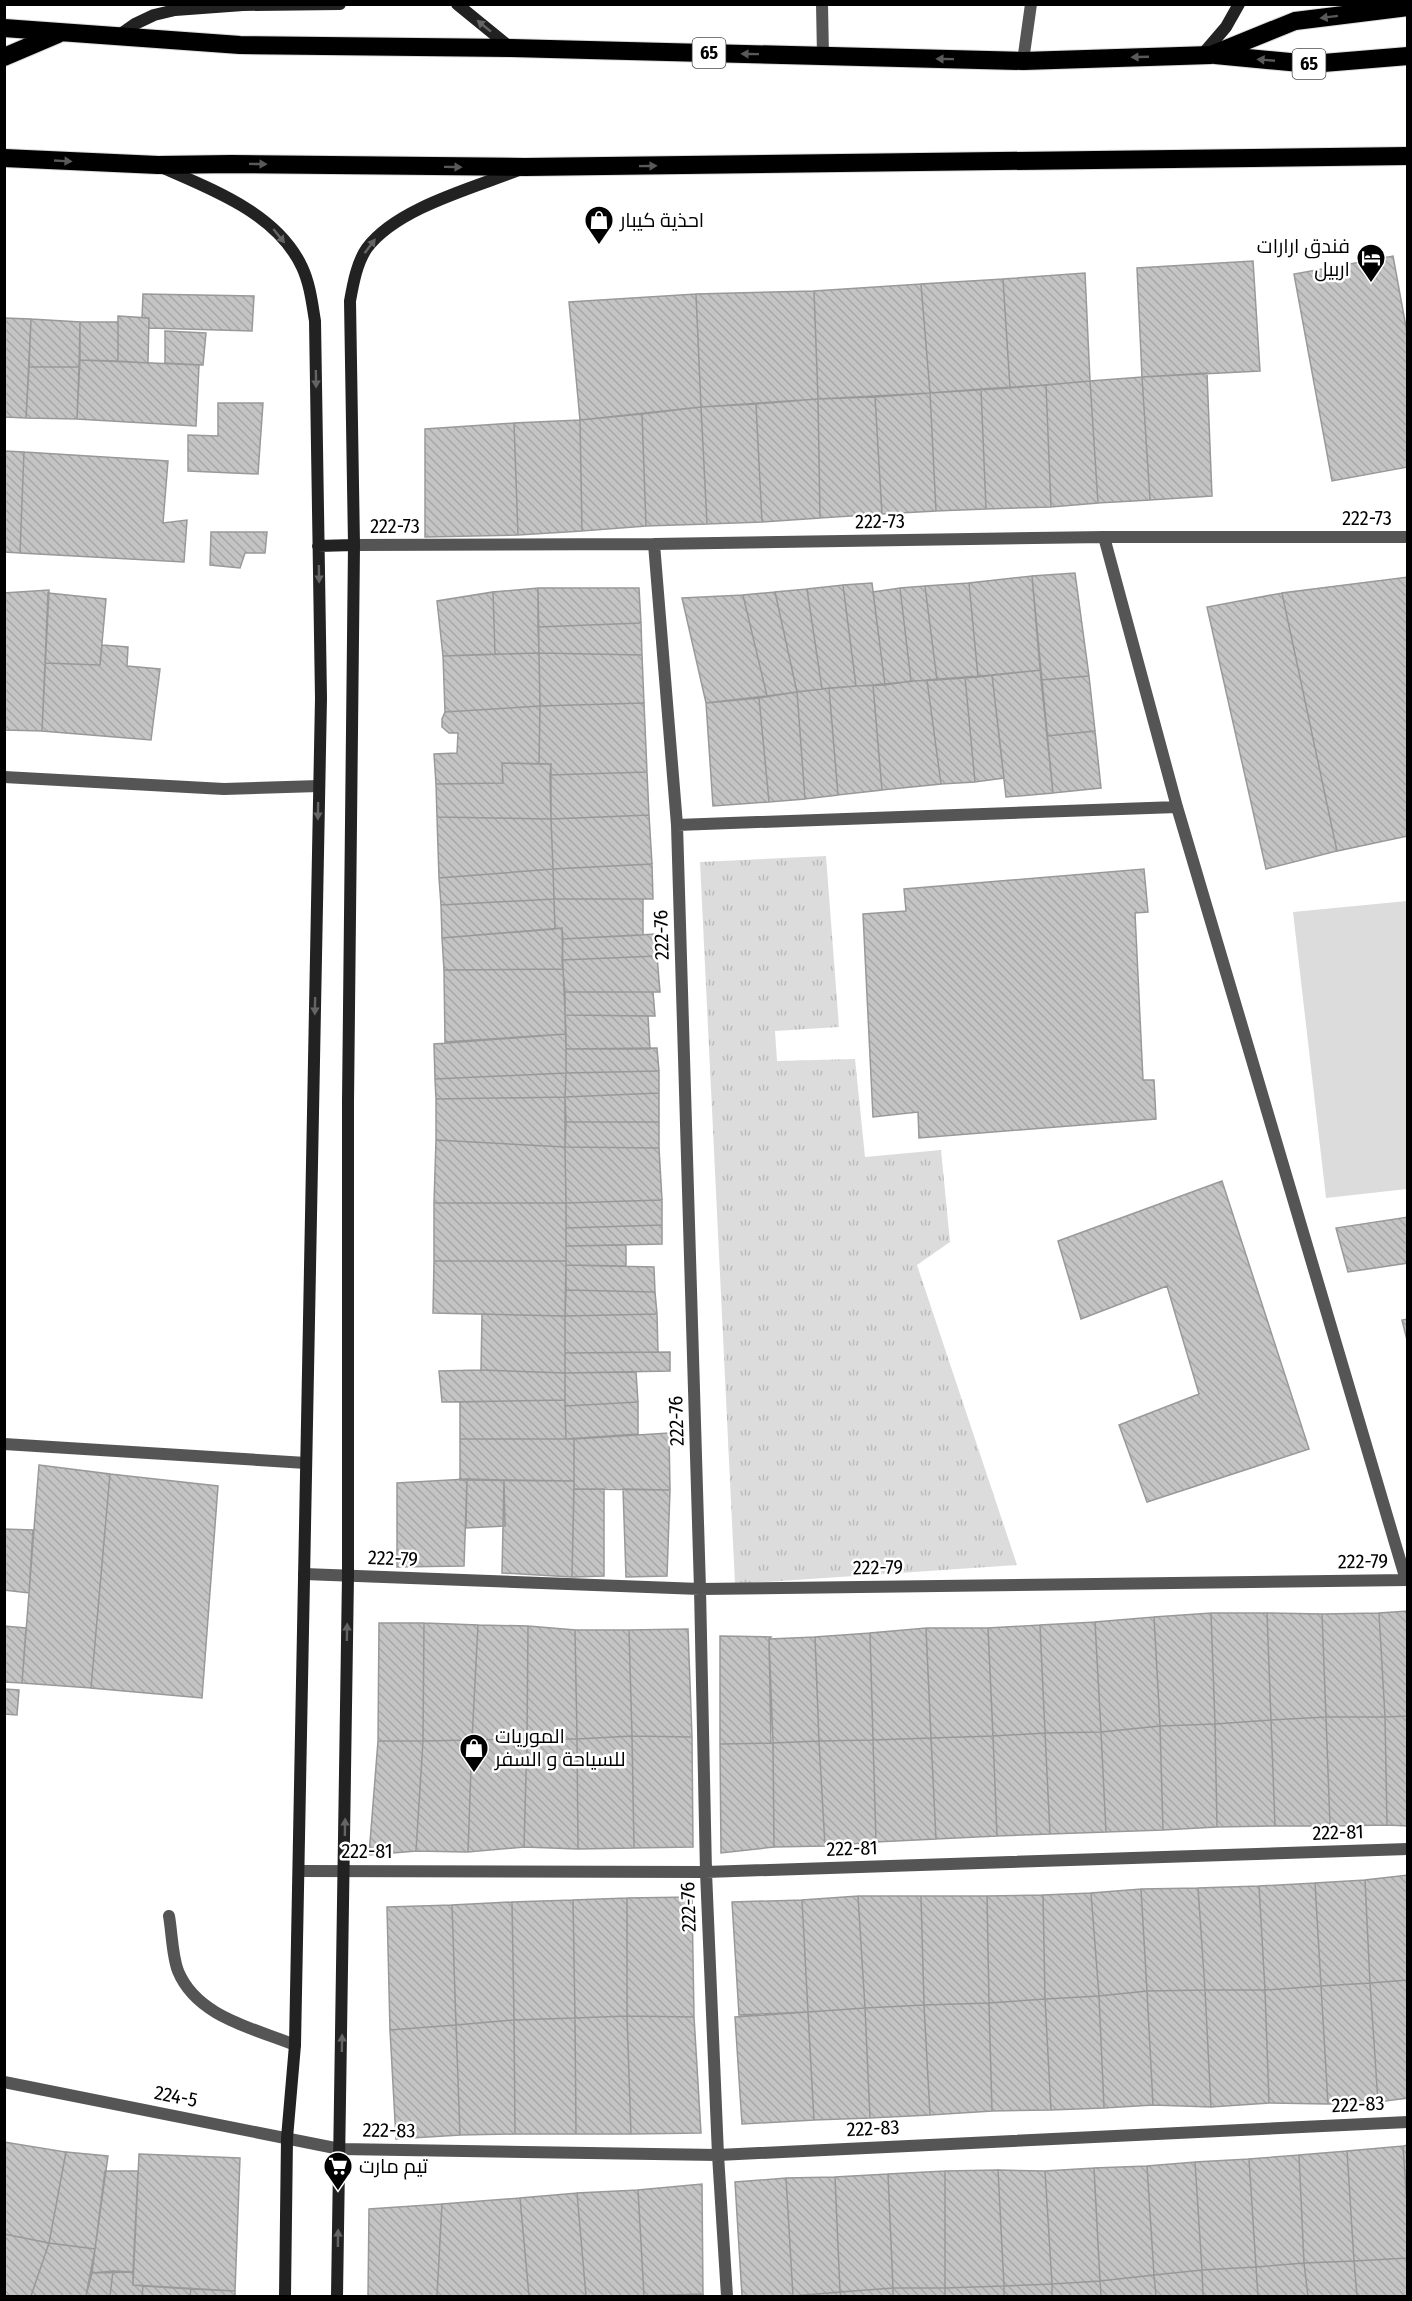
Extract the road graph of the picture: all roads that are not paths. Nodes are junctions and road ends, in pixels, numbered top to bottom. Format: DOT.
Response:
graph roads {
  1 [pos="340,4"];
  2 [pos="457,4"];
  3 [pos="822,4"];
  4 [pos="1031,4"];
  5 [pos="1239,4"];
  6 [pos="1407,7"];
  7 [pos="1367,8"];
  8 [pos="4,28"];
  9 [pos="63,32"];
  10 [pos="118,36"];
  11 [pos="511,48"];
  12 [pos="1206,55"];
  13 [pos="823,56"];
  14 [pos="1407,56"];
  15 [pos="4,57"];
  16 [pos="1023,61"];
  17 [pos="1407,156"];
  18 [pos="4,158"];
  19 [pos="158,165"];
  20 [pos="525,167"];
  21 [pos="1104,537"];
  22 [pos="1407,537"];
  23 [pos="654,544"];
  24 [pos="354,545"];
  25 [pos="318,546"];
  26 [pos="4,777"];
  27 [pos="319,786"];
  28 [pos="1177,807"];
  29 [pos="677,825"];
  30 [pos="4,1444"];
  31 [pos="306,1463"];
  32 [pos="304,1574"];
  33 [pos="348,1576"];
  34 [pos="1407,1580"];
  35 [pos="700,1589"];
  36 [pos="1407,1850"];
  37 [pos="298,1871"];
  38 [pos="344,1871"];
  39 [pos="706,1872"];
  40 [pos="169,1916"];
  41 [pos="295,2045"];
  42 [pos="4,2082"];
  43 [pos="1407,2121"];
  44 [pos="287,2138"];
  45 [pos="340,2149"];
  46 [pos="718,2155"];
  47 [pos="285,2296"];
  48 [pos="337,2296"];
  49 [pos="727,2296"];
  1 -- 10 [label="main road"];
  11 -- 2 [label="main road, one-way"];
  3 -- 13 [label="street"];
  4 -- 16 [label="street"];
  5 -- 12 [label="main road"];
  6 -- 7 [label="highway, 65"];
  7 -- 12 [label="highway, 65, one-way"];
  8 -- 9 [label="highway, 65"];
  9 -- 10 [label="highway, 65"];
  9 -- 15 [label="highway"];
  10 -- 11 [label="highway, 65"];
  13 -- 11 [label="highway, 65, one-way"];
  14 -- 12 [label="highway, 65, one-way"];
  12 -- 16 [label="highway, 65, one-way"];
  16 -- 13 [label="highway, 65, one-way"];
  20 -- 17 [label="highway, one-way"];
  18 -- 19 [label="highway, one-way"];
  19 -- 20 [label="highway, one-way"];
  19 -- 25 [label="main road, one-way"];
  24 -- 20 [label="main road, one-way"];
  21 -- 22 [label="street, 222-73"];
  21 -- 23 [label="street, 222-73"];
  21 -- 28 [label="street"];
  23 -- 24 [label="street, 222-73"];
  23 -- 29 [label="street, 222-76"];
  24 -- 25 [label="main road"];
  24 -- 33 [label="main road"];
  25 -- 27 [label="main road, one-way"];
  26 -- 27 [label="street"];
  27 -- 31 [label="main road, one-way"];
  28 -- 29 [label="street"];
  28 -- 34 [label="street"];
  29 -- 35 [label="street, 222-76"];
  30 -- 31 [label="street"];
  31 -- 32 [label="main road"];
  32 -- 33 [label="street, 222-79"];
  32 -- 37 [label="main road"];
  33 -- 35 [label="street, 222-79"];
  38 -- 33 [label="main road, one-way"];
  34 -- 35 [label="street, 222-79"];
  35 -- 39 [label="street, 222-76"];
  36 -- 39 [label="street, 222-81"];
  37 -- 38 [label="street, 222-81"];
  37 -- 41 [label="main road"];
  38 -- 39 [label="street, 222-81"];
  45 -- 38 [label="main road, one-way"];
  39 -- 46 [label="street, 222-76"];
  40 -- 41 [label="street"];
  41 -- 44 [label="main road"];
  42 -- 44 [label="street, 224-5"];
  43 -- 46 [label="street, 222-83"];
  44 -- 45 [label="street, 224-5"];
  44 -- 47 [label="main road"];
  45 -- 46 [label="street, 222-83"];
  48 -- 45 [label="main road, one-way"];
  46 -- 49 [label="street, 222-76"];
}
